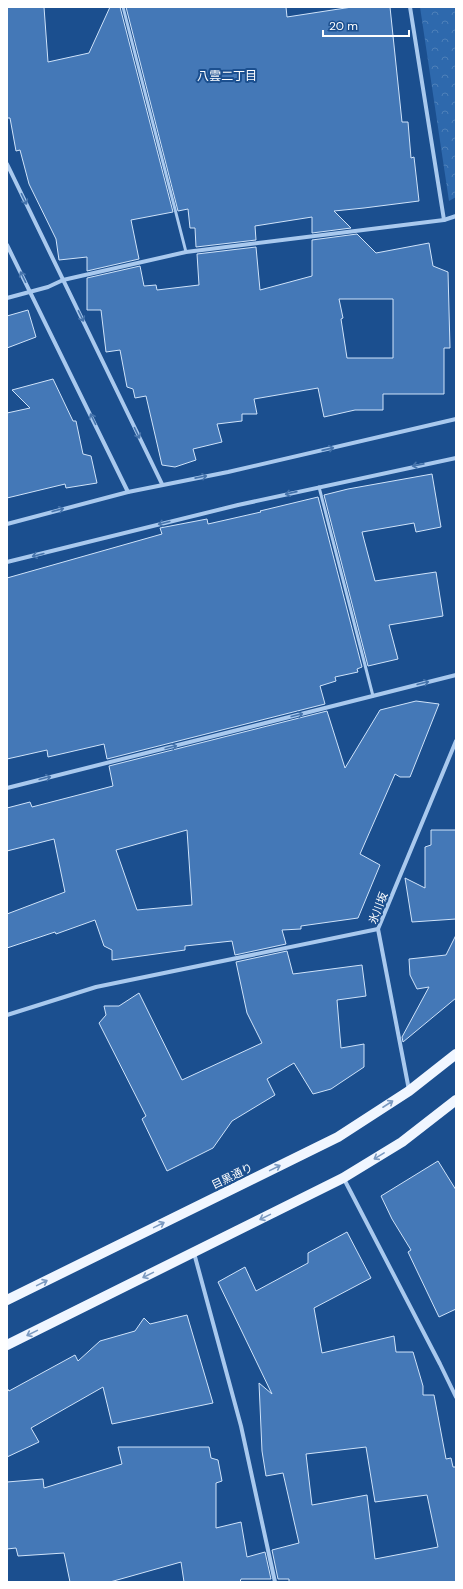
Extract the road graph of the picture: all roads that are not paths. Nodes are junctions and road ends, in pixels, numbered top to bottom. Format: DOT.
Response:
graph roads {
  1 [pos="123,7"];
  2 [pos="410,7"];
  3 [pos="7,164"];
  4 [pos="456,216"];
  5 [pos="444,220"];
  6 [pos="7,245"];
  7 [pos="186,252"];
  8 [pos="63,280"];
  9 [pos="30,292"];
  10 [pos="7,298"];
  11 [pos="456,419"];
  12 [pos="456,458"];
  13 [pos="162,484"];
  14 [pos="319,487"];
  15 [pos="128,492"];
  16 [pos="7,524"];
  17 [pos="7,562"];
  18 [pos="456,675"];
  19 [pos="373,696"];
  20 [pos="456,741"];
  21 [pos="7,788"];
  22 [pos="378,929"];
  23 [pos="7,1015"];
  24 [pos="456,1054"];
  25 [pos="409,1091"];
  26 [pos="456,1100"];
  27 [pos="343,1178"];
  28 [pos="194,1252"];
  29 [pos="7,1300"];
  30 [pos="7,1345"];
  31 [pos="454,1386"];
  32 [pos="456,1397"];
  33 [pos="275,1582"];
  1 -- 7 [label="lane"];
  2 -- 5 [label="street"];
  3 -- 8 [label="street, one-way"];
  4 -- 5 [label="street"];
  5 -- 7 [label="street"];
  9 -- 6 [label="street, one-way"];
  7 -- 8 [label="street"];
  8 -- 9 [label="street"];
  8 -- 13 [label="street, one-way"];
  9 -- 10 [label="street"];
  15 -- 9 [label="street, one-way"];
  13 -- 11 [label="street, one-way"];
  12 -- 14 [label="street, one-way"];
  13 -- 15 [label="street"];
  14 -- 17 [label="street, one-way"];
  14 -- 19 [label="lane"];
  16 -- 15 [label="street, one-way"];
  19 -- 18 [label="street, one-way"];
  21 -- 19 [label="street, one-way"];
  20 -- 22 [label="street, 氷川坂"];
  22 -- 23 [label="street"];
  22 -- 25 [label="street, 氷川坂"];
  24 -- 25 [label="main road, 目黒通り"];
  29 -- 25 [label="main road, 目黒通り, one-way"];
  26 -- 27 [label="main road, one-way"];
  27 -- 28 [label="main road, one-way"];
  27 -- 31 [label="street"];
  28 -- 30 [label="main road, one-way"];
  28 -- 33 [label="street"];
  31 -- 32 [label="street"];
}
